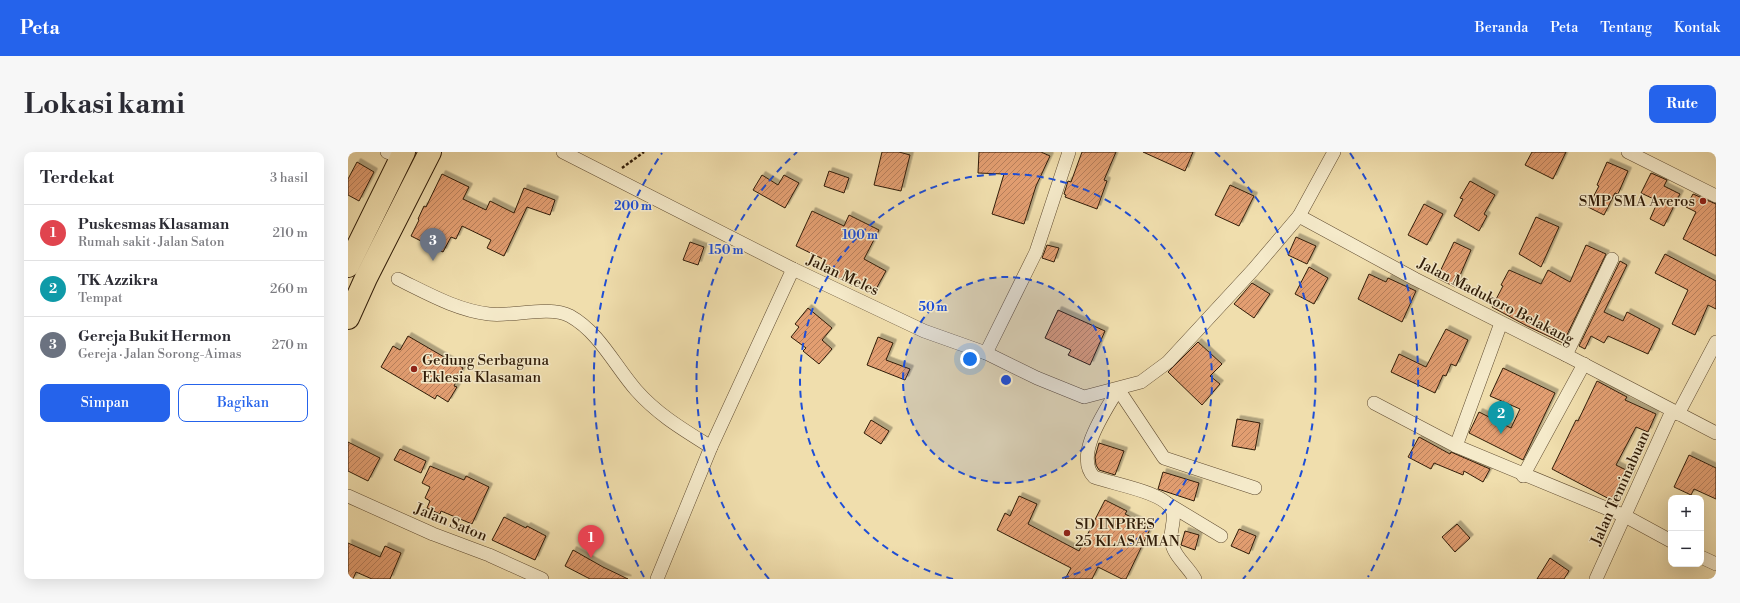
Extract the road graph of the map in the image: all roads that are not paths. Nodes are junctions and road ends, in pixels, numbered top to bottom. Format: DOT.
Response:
graph roads {
  1 [pos="430,152"];
  2 [pos="563,152"];
  3 [pos="1069,152"];
  4 [pos="1334,152"];
  5 [pos="1628,152"];
  6 [pos="398,154"];
  7 [pos="577,155"];
  8 [pos="1716,196"];
  9 [pos="1299,216"];
  10 [pos="1612,259"];
  11 [pos="793,269"];
  12 [pos="354,272"];
  13 [pos="398,279"];
  14 [pos="348,318"];
  15 [pos="1501,322"];
  16 [pos="1716,342"];
  17 [pos="986,353"];
  18 [pos="1566,355"];
  19 [pos="1584,364"];
  20 [pos="1118,389"];
  21 [pos="1374,403"];
  22 [pos="1675,413"];
  23 [pos="1716,433"];
  24 [pos="1456,446"];
  25 [pos="711,447"];
  26 [pos="1523,476"];
  27 [pos="1255,488"];
  28 [pos="348,496"];
  29 [pos="1168,504"];
  30 [pos="1625,516"];
  31 [pos="1221,536"];
  32 [pos="1668,539"];
  33 [pos="1704,558"];
  34 [pos="1716,564"];
  35 [pos="542,579"];
  36 [pos="657,579"];
  37 [pos="1195,579"];
  38 [pos="1596,579"];
  1 -- 12 [label="highway"];
  2 -- 7 [label="street, Jalan Meles"];
  3 -- 17 [label="street"];
  4 -- 9 [label="street, Jalan Meles"];
  5 -- 8 [label="street"];
  6 -- 12 [label="highway"];
  7 -- 11 [label="street, Jalan Meles"];
  9 -- 15 [label="street, Jalan Madukoro Belakang"];
  9 -- 20 [label="street, Jalan Meles"];
  10 -- 18 [label="street"];
  11 -- 17 [label="street, Jalan Meles"];
  11 -- 25 [label="street"];
  12 -- 14 [label="highway"];
  13 -- 25 [label="street"];
  15 -- 18 [label="street, Jalan Madukoro Belakang"];
  15 -- 24 [label="street"];
  16 -- 22 [label="street, Jalan Teminabuan"];
  17 -- 20 [label="street, Jalan Meles"];
  18 -- 19 [label="street, Jalan Madukoro Belakang"];
  19 -- 22 [label="street, Jalan Madukoro Belakang"];
  19 -- 26 [label="street"];
  20 -- 27 [label="street"];
  20 -- 29 [label="street"];
  21 -- 24 [label="street"];
  22 -- 23 [label="street, Jalan Madukoro Belakang"];
  22 -- 30 [label="street, Jalan Teminabuan"];
  24 -- 26 [label="street"];
  25 -- 36 [label="street"];
  26 -- 30 [label="street"];
  28 -- 35 [label="street, Jalan Saton"];
  29 -- 31 [label="street"];
  29 -- 37 [label="street"];
  30 -- 32 [label="street"];
  30 -- 38 [label="street, Jalan Teminabuan"];
  33 -- 34 [label="street"];
}
